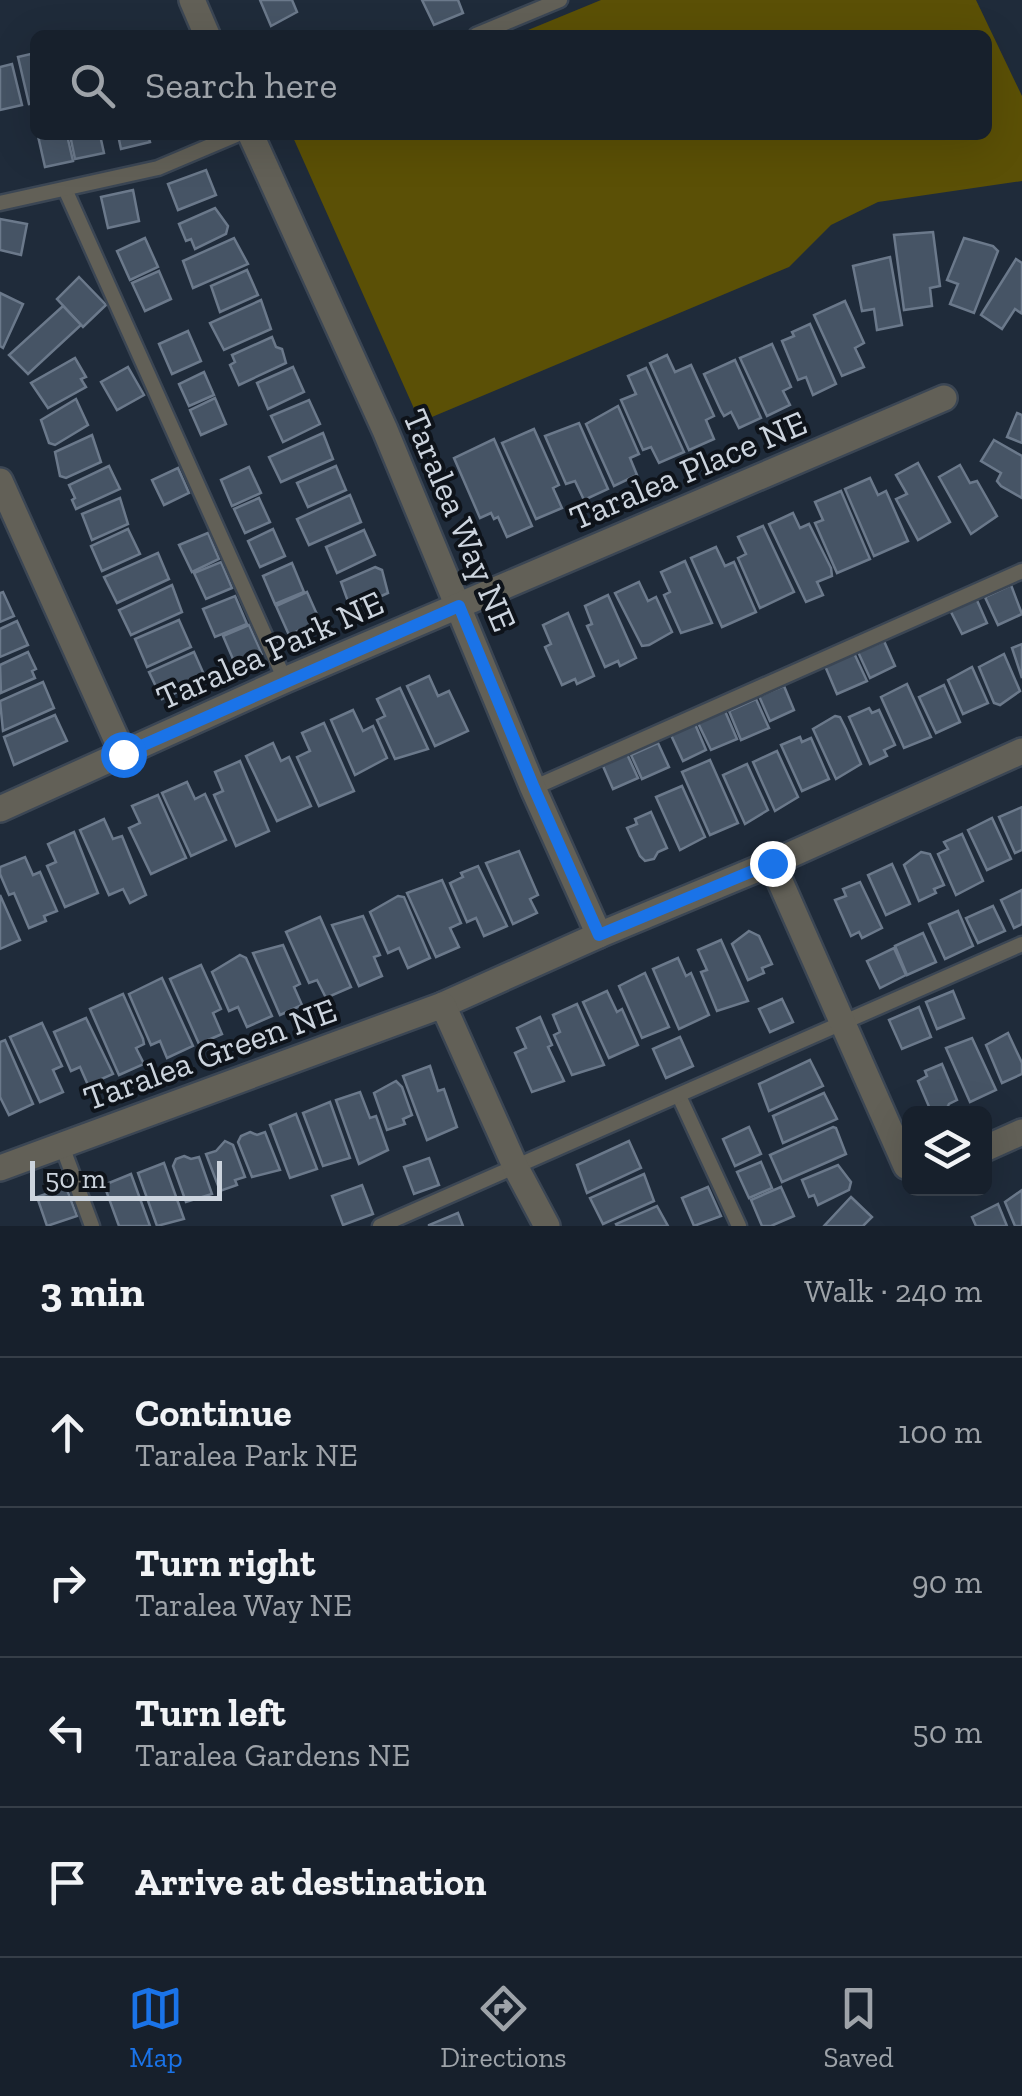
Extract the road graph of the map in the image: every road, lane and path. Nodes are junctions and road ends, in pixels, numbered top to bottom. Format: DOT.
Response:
graph roads {
  1 [pos="192,0"];
  2 [pos="560,0"];
  3 [pos="205,30"];
  4 [pos="488,30"];
  5 [pos="224,140"];
  6 [pos="254,140"];
  7 [pos="65,189"];
  8 [pos="0,203"];
  9 [pos="944,398"];
  10 [pos="0,481"];
  11 [pos="1022,571"];
  12 [pos="459,606"];
  13 [pos="286,680"];
  14 [pos="1022,751"];
  15 [pos="123,754"];
  16 [pos="534,788"];
  17 [pos="0,809"];
  18 [pos="772,863"];
  19 [pos="599,935"];
  20 [pos="1022,944"];
  21 [pos="443,1006"];
  22 [pos="842,1024"];
  23 [pos="680,1096"];
  24 [pos="1022,1132"];
  25 [pos="992,1145"];
  26 [pos="62,1146"];
  27 [pos="902,1157"];
  28 [pos="515,1166"];
  29 [pos="0,1168"];
  30 [pos="92,1226"];
  31 [pos="380,1226"];
  32 [pos="547,1226"];
  33 [pos="739,1226"];
  1 -- 3 [label="street"];
  2 -- 4 [label="lane"];
  5 -- 7 [label="lane"];
  6 -- 12 [label="street, Taralea Way NE"];
  7 -- 8 [label="lane"];
  7 -- 13 [label="lane"];
  9 -- 12 [label="street, Taralea Place NE"];
  10 -- 15 [label="street"];
  11 -- 16 [label="lane"];
  12 -- 13 [label="street, Taralea Park NE"];
  12 -- 16 [label="street, Taralea Way NE"];
  13 -- 15 [label="street, Taralea Park NE"];
  14 -- 18 [label="street, Taralea Green NE"];
  15 -- 17 [label="street, Taralea Park NE"];
  16 -- 19 [label="street, Taralea Way NE"];
  18 -- 19 [label="street, Taralea Green NE"];
  18 -- 22 [label="street"];
  19 -- 21 [label="street, Taralea Green NE"];
  20 -- 22 [label="lane"];
  21 -- 26 [label="street, Taralea Green NE"];
  21 -- 28 [label="street"];
  22 -- 23 [label="lane"];
  22 -- 27 [label="street"];
  23 -- 28 [label="lane"];
  23 -- 33 [label="lane"];
  24 -- 25 [label="street"];
  26 -- 29 [label="street, Taralea Green NE"];
  26 -- 30 [label="lane"];
  28 -- 31 [label="lane"];
  28 -- 32 [label="street"];
}
